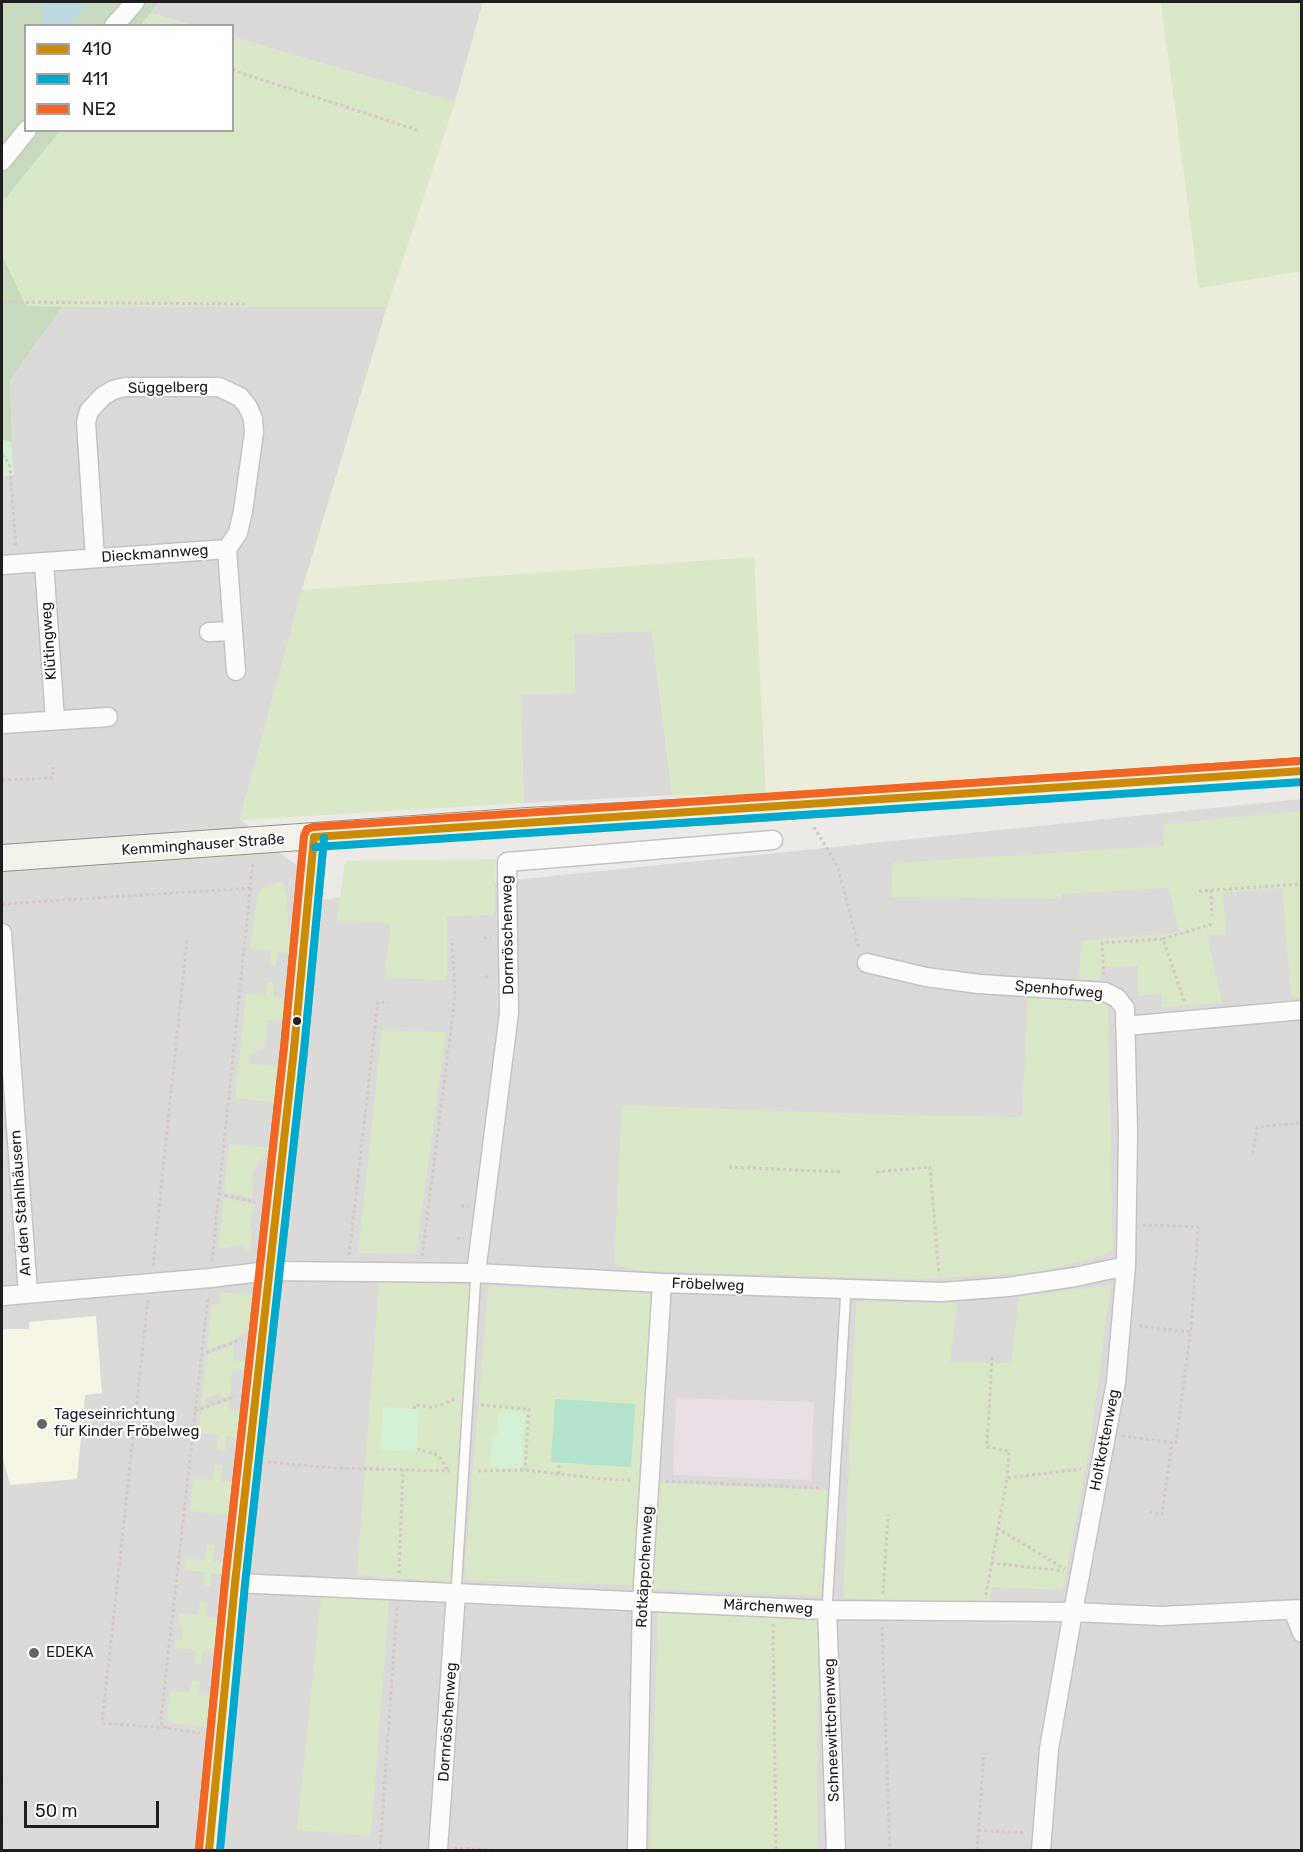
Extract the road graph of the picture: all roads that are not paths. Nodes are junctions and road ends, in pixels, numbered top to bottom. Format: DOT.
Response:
graph roads {
  1 [pos="135,2"];
  2 [pos="116,24"];
  3 [pos="25,132"];
  4 [pos="2,161"];
  5 [pos="227,549"];
  6 [pos="95,558"];
  7 [pos="44,563"];
  8 [pos="10,565"];
  9 [pos="233,630"];
  10 [pos="209,632"];
  11 [pos="236,671"];
  12 [pos="108,717"];
  13 [pos="55,720"];
  14 [pos="2,724"];
  15 [pos="1302,771"];
  16 [pos="314,837"];
  17 [pos="773,840"];
  18 [pos="2,858"];
  19 [pos="2,933"];
  20 [pos="867,963"];
  21 [pos="1302,1010"];
  22 [pos="1125,1026"];
  23 [pos="1126,1266"];
  24 [pos="269,1271"];
  25 [pos="476,1273"];
  26 [pos="662,1283"];
  27 [pos="846,1289"];
  28 [pos="28,1293"];
  29 [pos="2,1296"];
  30 [pos="235,1583"];
  31 [pos="456,1593"];
  32 [pos="642,1600"];
  33 [pos="827,1610"];
  34 [pos="1297,1610"];
  35 [pos="1073,1612"];
  36 [pos="1302,1633"];
  37 [pos="438,1849"];
  38 [pos="209,1851"];
  39 [pos="637,1851"];
  40 [pos="836,1851"];
  41 [pos="1041,1851"];
  1 -- 2 [label="street"];
  3 -- 4 [label="street"];
  5 -- 6 [label="street, Dieckmannweg"];
  5 -- 6 [label="street, Süggelberg"];
  5 -- 9 [label="street, Dieckmannweg"];
  6 -- 7 [label="street, Dieckmannweg"];
  7 -- 8 [label="street, Dieckmannweg"];
  7 -- 13 [label="street, Klütingweg"];
  9 -- 10 [label="street"];
  9 -- 11 [label="street, Dieckmannweg"];
  12 -- 13 [label="street"];
  13 -- 14 [label="street"];
  15 -- 16 [label="main road, Kemminghauser Straße"];
  16 -- 18 [label="main road, Kemminghauser Straße"];
  16 -- 24 [label="main road"];
  17 -- 25 [label="street, Dornröschenweg"];
  19 -- 28 [label="street, An den Stahlhäusern"];
  20 -- 22 [label="street, Spenhofweg"];
  21 -- 22 [label="street"];
  22 -- 23 [label="street, Holtkottenweg"];
  23 -- 27 [label="street, Fröbelweg"];
  23 -- 35 [label="street, Holtkottenweg"];
  24 -- 25 [label="street, Fröbelweg"];
  24 -- 28 [label="street, Fröbelweg"];
  24 -- 30 [label="main road"];
  25 -- 26 [label="street, Fröbelweg"];
  25 -- 31 [label="lane"];
  26 -- 27 [label="street, Fröbelweg"];
  26 -- 32 [label="street, Rotkäppchenweg"];
  27 -- 33 [label="lane"];
  28 -- 29 [label="street, Fröbelweg"];
  30 -- 31 [label="street, Märchenweg"];
  30 -- 38 [label="main road"];
  31 -- 32 [label="street, Märchenweg"];
  31 -- 37 [label="street, Dornröschenweg"];
  32 -- 33 [label="street, Märchenweg"];
  32 -- 39 [label="street, Rotkäppchenweg"];
  33 -- 35 [label="street, Märchenweg"];
  33 -- 40 [label="street, Schneewittchenweg"];
  34 -- 35 [label="street, Märchenweg"];
  34 -- 36 [label="street"];
  35 -- 41 [label="street, Holtkottenweg"];
}
